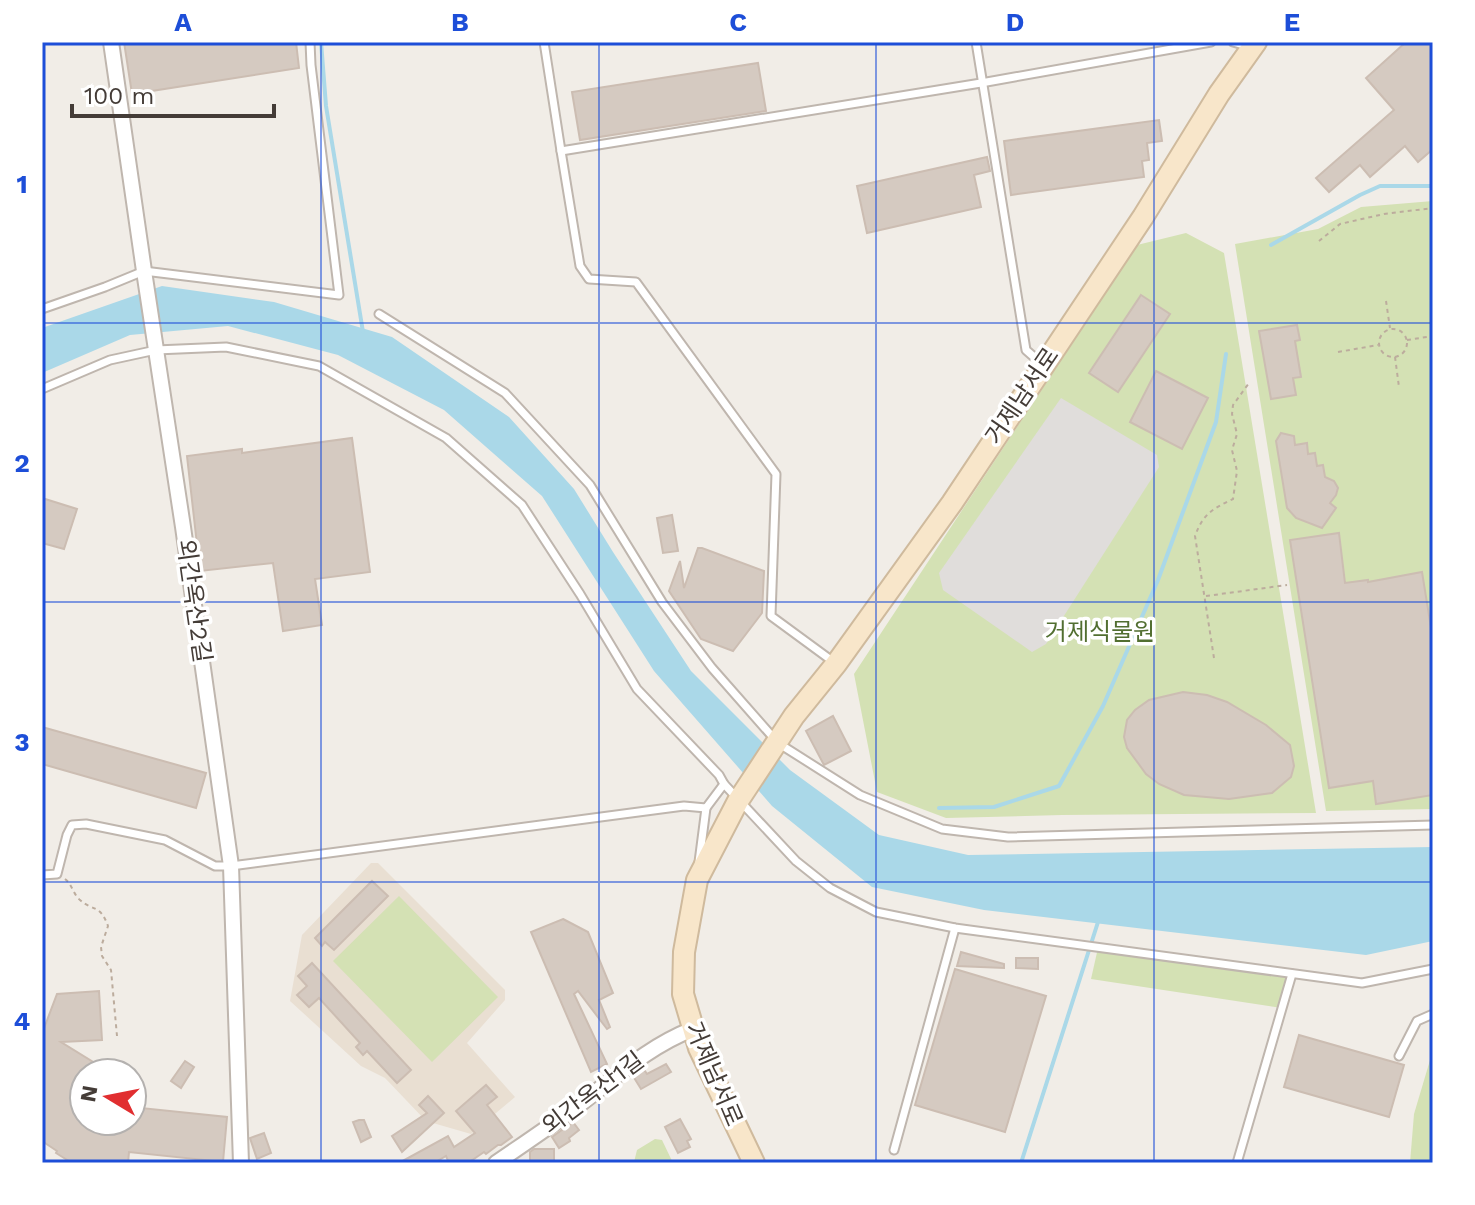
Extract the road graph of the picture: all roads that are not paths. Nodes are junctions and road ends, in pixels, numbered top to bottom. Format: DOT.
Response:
graph roads {
  1 [pos="111,42"];
  2 [pos="310,42"];
  3 [pos="544,42"];
  4 [pos="976,42"];
  5 [pos="1211,42"];
  6 [pos="1247,44"];
  7 [pos="981,83"];
  8 [pos="561,151"];
  9 [pos="144,271"];
  10 [pos="42,309"];
  11 [pos="379,314"];
  12 [pos="156,350"];
  13 [pos="1043,365"];
  14 [pos="42,389"];
  15 [pos="836,664"];
  16 [pos="778,743"];
  17 [pos="724,784"];
  18 [pos="738,801"];
  19 [pos="706,808"];
  20 [pos="1433,825"];
  21 [pos="231,866"];
  22 [pos="42,875"];
  23 [pos="697,880"];
  24 [pos="955,928"];
  25 [pos="1433,969"];
  26 [pos="1292,974"];
  27 [pos="1433,1014"];
  28 [pos="693,1029"];
  29 [pos="1399,1056"];
  30 [pos="894,1150"];
  31 [pos="241,1163"];
  32 [pos="496,1163"];
  33 [pos="754,1163"];
  34 [pos="1237,1163"];
  1 -- 9 [label="street, 외간옥산2길"];
  2 -- 9 [label="lane"];
  3 -- 8 [label="lane"];
  4 -- 7 [label="lane"];
  5 -- 7 [label="lane"];
  6 -- 13 [label="main road, 거제남서로"];
  7 -- 8 [label="lane"];
  7 -- 13 [label="lane"];
  8 -- 15 [label="lane"];
  9 -- 10 [label="lane"];
  9 -- 12 [label="street, 외간옥산2길"];
  11 -- 16 [label="lane"];
  12 -- 14 [label="lane"];
  12 -- 17 [label="lane"];
  12 -- 21 [label="street, 외간옥산2길"];
  13 -- 15 [label="main road, 거제남서로"];
  15 -- 16 [label="main road, 거제남서로"];
  16 -- 18 [label="main road, 거제남서로"];
  16 -- 20 [label="lane"];
  17 -- 18 [label="lane"];
  17 -- 19 [label="lane"];
  18 -- 23 [label="main road, 거제남서로"];
  18 -- 24 [label="lane"];
  19 -- 21 [label="lane"];
  19 -- 23 [label="lane"];
  21 -- 22 [label="lane"];
  21 -- 31 [label="street, 외간옥산2길"];
  23 -- 28 [label="main road, 거제남서로"];
  24 -- 26 [label="lane"];
  24 -- 30 [label="lane"];
  25 -- 26 [label="lane"];
  26 -- 34 [label="lane"];
  27 -- 29 [label="lane"];
  28 -- 32 [label="street, 외간옥산1길"];
  28 -- 33 [label="main road, 거제남서로"];
}
